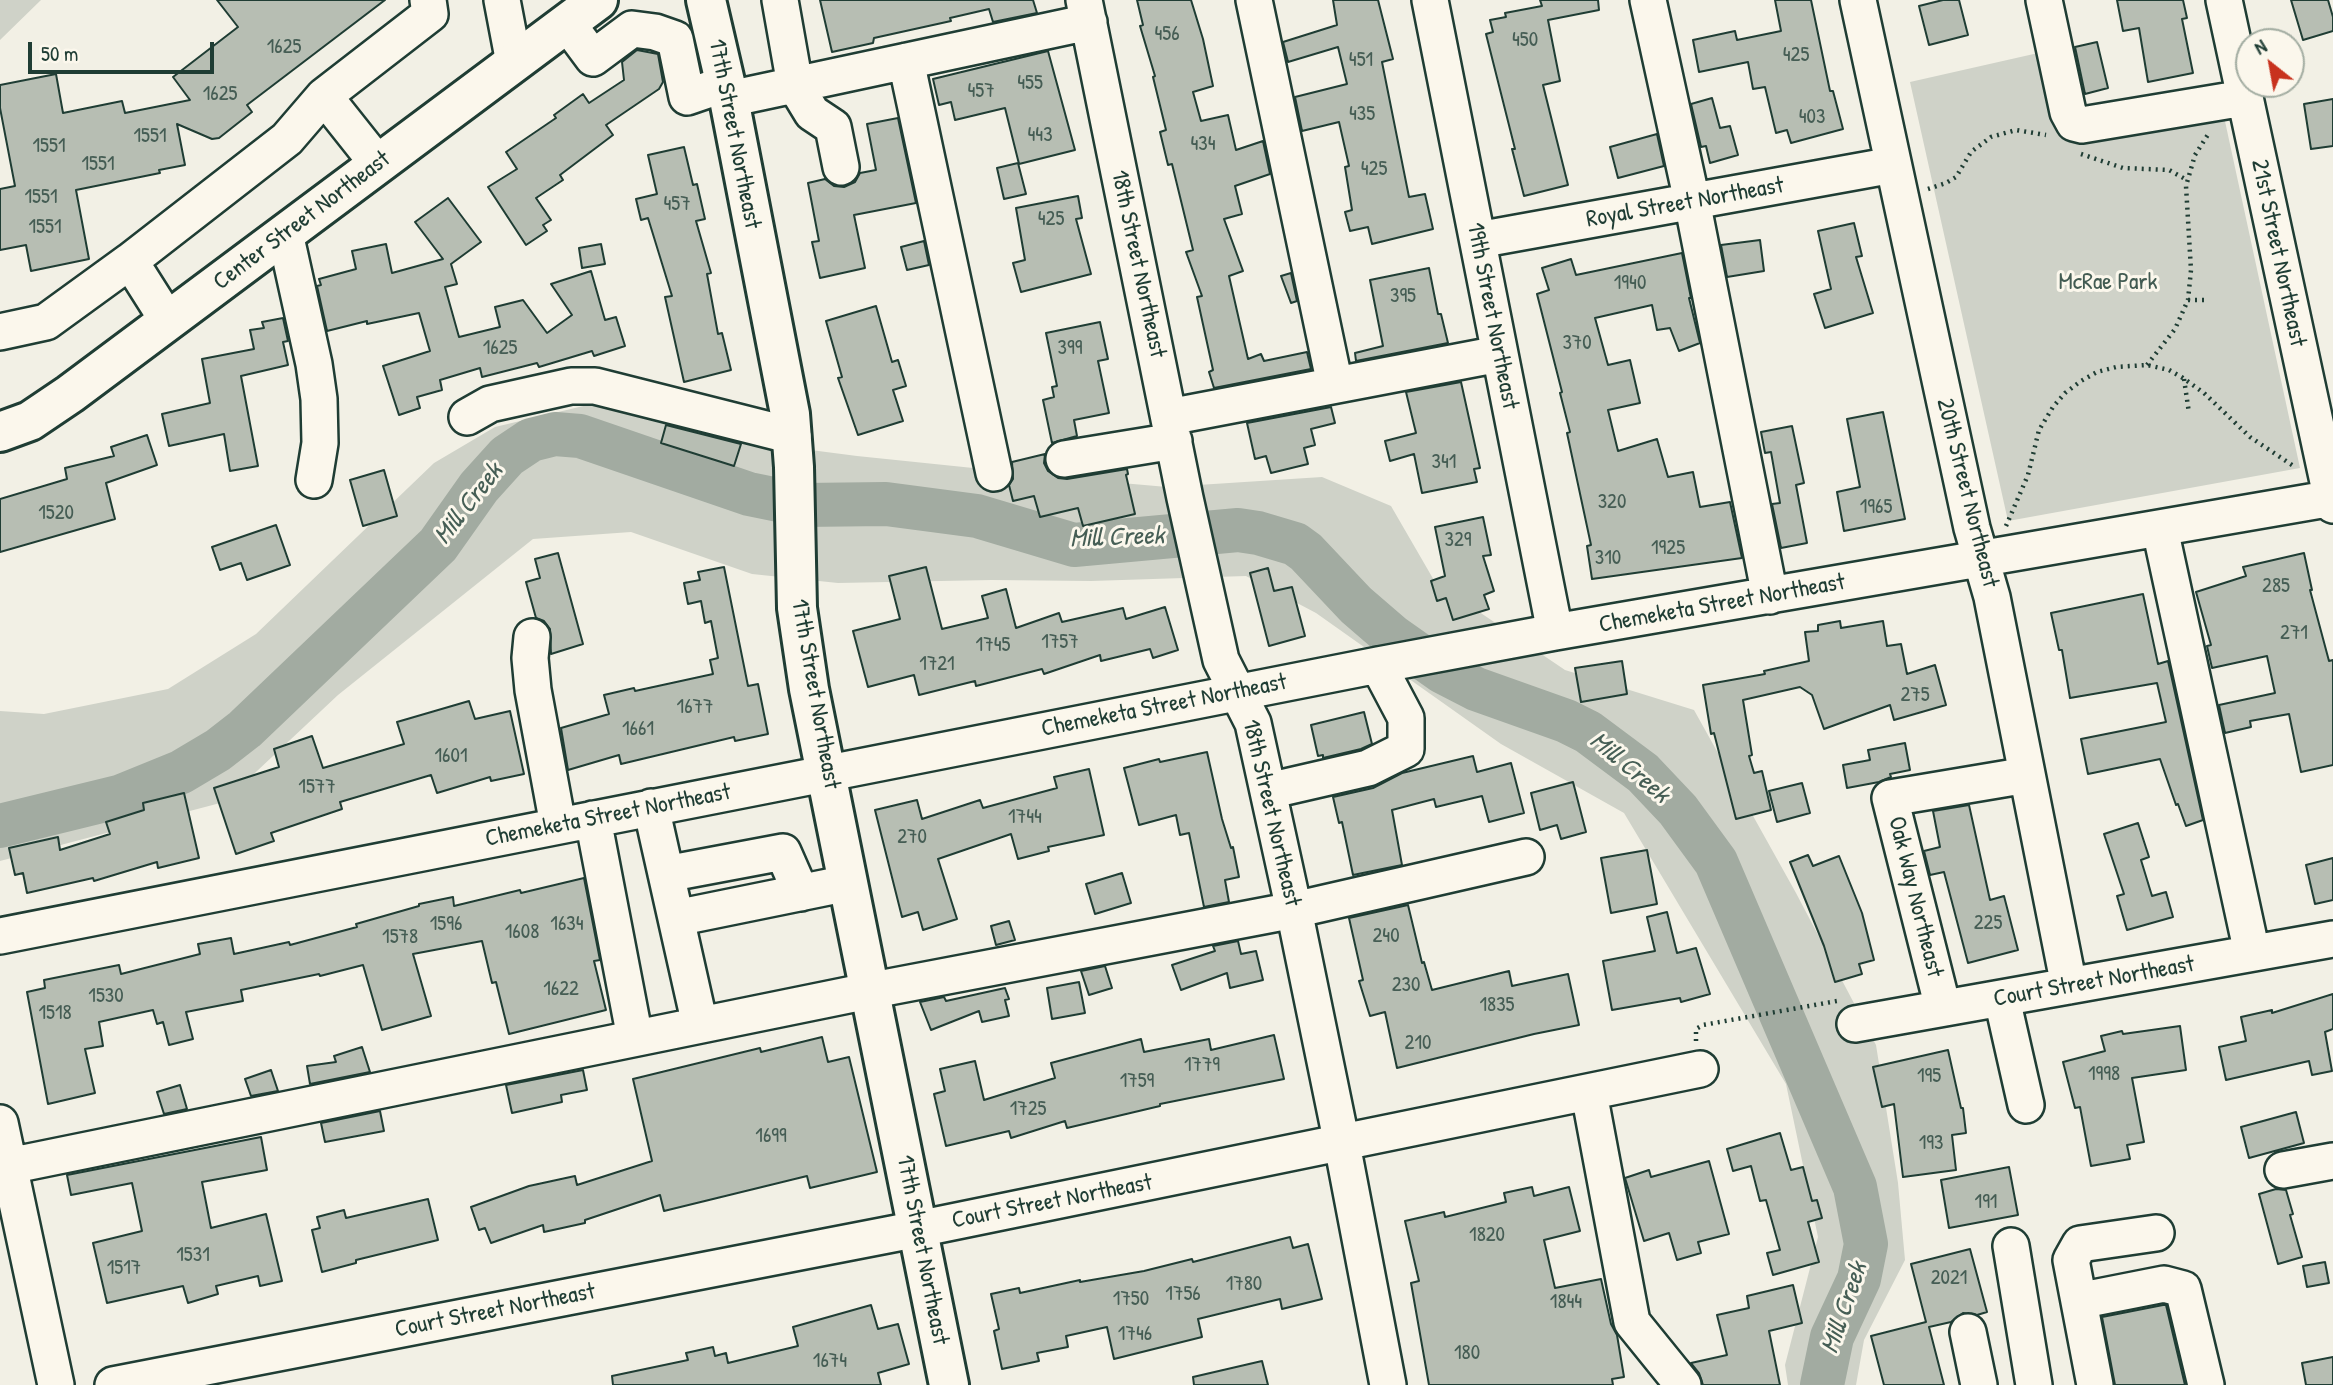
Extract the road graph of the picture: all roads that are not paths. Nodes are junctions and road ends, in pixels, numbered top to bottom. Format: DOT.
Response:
graph roads {
  1 [pos="428,0"];
  2 [pos="502,0"];
  3 [pos="598,0"];
  4 [pos="612,0"];
  5 [pos="780,0"];
  6 [pos="1254,0"];
  7 [pos="1430,0"];
  8 [pos="1648,0"];
  9 [pos="1858,0"];
  10 [pos="2044,0"];
  11 [pos="2224,0"];
  12 [pos="1086,11"];
  13 [pos="710,15"];
  14 [pos="567,23"];
  15 [pos="632,29"];
  16 [pos="675,39"];
  17 [pos="906,61"];
  18 [pos="514,63"];
  19 [pos="794,85"];
  20 [pos="727,91"];
  21 [pos="324,96"];
  22 [pos="2244,99"];
  23 [pos="378,164"];
  24 [pos="841,167"];
  25 [pos="1896,180"];
  26 [pos="1692,201"];
  27 [pos="285,233"];
  28 [pos="1478,240"];
  29 [pos="130,261"];
  30 [pos="168,321"];
  31 [pos="0,332"];
  32 [pos="1499,354"];
  33 [pos="1335,385"];
  34 [pos="467,417"];
  35 [pos="1172,429"];
  36 [pos="0,432"];
  37 [pos="794,451"];
  38 [pos="1064,459"];
  39 [pos="994,473"];
  40 [pos="314,480"];
  41 [pos="2332,497"];
  42 [pos="2160,529"];
  43 [pos="1981,560"];
  44 [pos="1770,596"];
  45 [pos="1555,632"];
  46 [pos="532,637"];
  47 [pos="1382,664"];
  48 [pos="1235,692"];
  49 [pos="824,773"];
  50 [pos="2027,775"];
  51 [pos="1268,791"];
  52 [pos="652,807"];
  53 [pos="593,819"];
  54 [pos="558,825"];
  55 [pos="1526,857"];
  56 [pos="666,874"];
  57 [pos="848,883"];
  58 [pos="801,892"];
  59 [pos="1294,910"];
  60 [pos="676,918"];
  61 [pos="0,936"];
  62 [pos="2333,939"];
  63 [pos="2252,953"];
  64 [pos="2069,986"];
  65 [pos="868,990"];
  66 [pos="2002,999"];
  67 [pos="1943,1008"];
  68 [pos="1854,1024"];
  69 [pos="700,1025"];
  70 [pos="635,1038"];
  71 [pos="1700,1069"];
  72 [pos="1589,1093"];
  73 [pos="2026,1105"];
  74 [pos="0,1123"];
  75 [pos="1342,1144"];
  76 [pos="2333,1161"];
  77 [pos="2283,1170"];
  78 [pos="8,1188"];
  79 [pos="918,1229"];
  80 [pos="2155,1233"];
  81 [pos="2011,1246"];
  82 [pos="2080,1303"];
  83 [pos="1968,1332"];
  84 [pos="1384,1384"];
  85 [pos="56,1385"];
  86 [pos="113,1385"];
  87 [pos="949,1385"];
  88 [pos="1683,1385"];
  89 [pos="1979,1385"];
  90 [pos="2034,1385"];
  91 [pos="2095,1385"];
  92 [pos="2206,1385"];
  1 -- 21 [label="street"];
  2 -- 18 [label="street"];
  3 -- 14 [label="main road, Center Street Northeast"];
  4 -- 15 [label="street"];
  5 -- 19 [label="street"];
  6 -- 33 [label="street"];
  7 -- 28 [label="street, 19th Street Northeast"];
  8 -- 26 [label="street"];
  9 -- 25 [label="street, 20th Street Northeast"];
  10 -- 22 [label="street"];
  11 -- 22 [label="street, 21st Street Northeast"];
  12 -- 17 [label="street"];
  12 -- 35 [label="street, 18th Street Northeast"];
  13 -- 16 [label="street"];
  13 -- 20 [label="main road, 17th Street Northeast"];
  14 -- 15 [label="street"];
  14 -- 18 [label="main road, Center Street Northeast"];
  15 -- 16 [label="street"];
  16 -- 20 [label="street"];
  17 -- 19 [label="street"];
  17 -- 39 [label="street"];
  18 -- 23 [label="main road, Center Street Northeast"];
  19 -- 20 [label="street"];
  19 -- 24 [label="street"];
  20 -- 37 [label="main road, 17th Street Northeast"];
  21 -- 23 [label="street"];
  21 -- 29 [label="street"];
  22 -- 41 [label="street, 21st Street Northeast"];
  23 -- 27 [label="main road, Center Street Northeast"];
  25 -- 26 [label="street, Royal Street Northeast"];
  25 -- 43 [label="street, 20th Street Northeast"];
  26 -- 28 [label="street, Royal Street Northeast"];
  26 -- 44 [label="street"];
  27 -- 30 [label="main road, Center Street Northeast"];
  27 -- 40 [label="street"];
  28 -- 32 [label="street, 19th Street Northeast"];
  29 -- 30 [label="street"];
  29 -- 31 [label="street"];
  30 -- 36 [label="main road, Center Street Northeast"];
  32 -- 33 [label="street"];
  32 -- 45 [label="street, 19th Street Northeast"];
  33 -- 35 [label="street"];
  34 -- 37 [label="street"];
  35 -- 38 [label="street"];
  35 -- 48 [label="street, 18th Street Northeast"];
  37 -- 49 [label="main road, 17th Street Northeast"];
  41 -- 42 [label="street, Chemeketa Street Northeast"];
  42 -- 43 [label="street, Chemeketa Street Northeast"];
  42 -- 63 [label="street"];
  43 -- 44 [label="street, Chemeketa Street Northeast"];
  43 -- 50 [label="street, 20th Street Northeast"];
  44 -- 45 [label="street, Chemeketa Street Northeast"];
  45 -- 47 [label="street, Chemeketa Street Northeast"];
  46 -- 54 [label="street"];
  47 -- 48 [label="street, Chemeketa Street Northeast"];
  47 -- 51 [label="street"];
  48 -- 49 [label="street, Chemeketa Street Northeast"];
  48 -- 51 [label="street, 18th Street Northeast"];
  49 -- 52 [label="street, Chemeketa Street Northeast"];
  49 -- 57 [label="main road, 17th Street Northeast"];
  50 -- 64 [label="street, 20th Street Northeast"];
  50 -- 67 [label="street, Oak Way Northeast"];
  51 -- 59 [label="street, 18th Street Northeast"];
  52 -- 53 [label="street, Chemeketa Street Northeast"];
  52 -- 56 [label="street"];
  53 -- 54 [label="street, Chemeketa Street Northeast"];
  53 -- 70 [label="street"];
  54 -- 61 [label="street, Chemeketa Street Northeast"];
  55 -- 59 [label="street"];
  56 -- 58 [label="street"];
  56 -- 60 [label="street"];
  57 -- 58 [label="street"];
  57 -- 65 [label="main road, 17th Street Northeast"];
  58 -- 60 [label="street"];
  59 -- 65 [label="street"];
  59 -- 75 [label="street, 18th Street Northeast"];
  60 -- 69 [label="street"];
  62 -- 63 [label="street, Court Street Northeast"];
  63 -- 64 [label="street, Court Street Northeast"];
  64 -- 66 [label="street, Court Street Northeast"];
  65 -- 69 [label="street"];
  65 -- 79 [label="main road, 17th Street Northeast"];
  66 -- 67 [label="street, Court Street Northeast"];
  66 -- 73 [label="street"];
  67 -- 68 [label="street, Court Street Northeast"];
  69 -- 70 [label="street"];
  70 -- 78 [label="street"];
  71 -- 72 [label="street, Court Street Northeast"];
  72 -- 75 [label="street, Court Street Northeast"];
  72 -- 88 [label="street"];
  74 -- 78 [label="street"];
  75 -- 79 [label="street, Court Street Northeast"];
  75 -- 84 [label="street, 18th Street Northeast"];
  76 -- 77 [label="street"];
  78 -- 85 [label="street"];
  79 -- 86 [label="street, Court Street Northeast"];
  79 -- 87 [label="main road, 17th Street Northeast"];
  80 -- 82 [label="street"];
  81 -- 90 [label="street"];
  82 -- 91 [label="street"];
  82 -- 92 [label="street"];
  83 -- 89 [label="street"];
}
